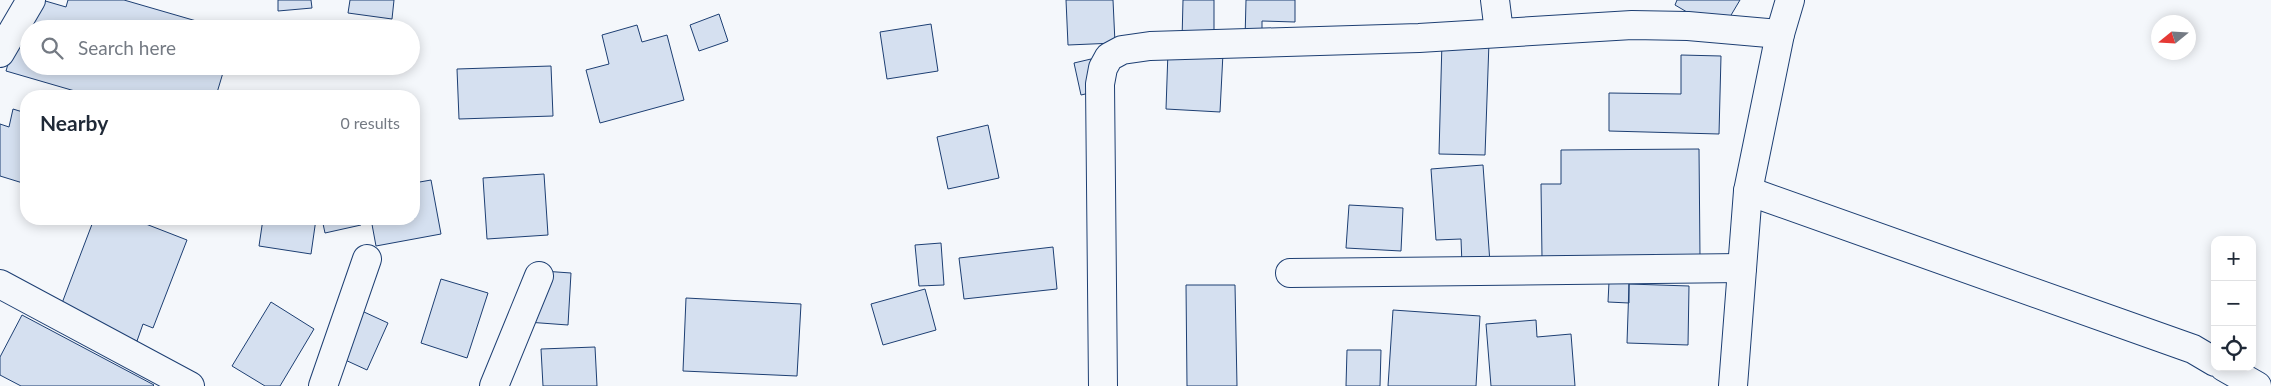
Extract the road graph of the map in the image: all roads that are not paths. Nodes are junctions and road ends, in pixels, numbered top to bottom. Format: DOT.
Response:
graph roads {
  1 [pos="31,0"];
  2 [pos="1495,0"];
  3 [pos="1790,0"];
  4 [pos="1499,32"];
  5 [pos="1780,34"];
  6 [pos="0,54"];
  7 [pos="1748,191"];
  8 [pos="367,260"];
  9 [pos="1742,268"];
  10 [pos="1290,273"];
  11 [pos="539,276"];
  12 [pos="0,284"];
  13 [pos="2211,360"];
  14 [pos="2231,371"];
  15 [pos="190,386"];
  16 [pos="323,386"];
  17 [pos="494,386"];
  18 [pos="1103,386"];
  19 [pos="1733,386"];
  20 [pos="2257,386"];
  1 -- 6 [label="street"];
  2 -- 4 [label="street"];
  3 -- 5 [label="street"];
  4 -- 5 [label="street"];
  4 -- 18 [label="street"];
  5 -- 7 [label="street"];
  7 -- 9 [label="street"];
  7 -- 13 [label="street"];
  8 -- 16 [label="street"];
  9 -- 10 [label="street"];
  9 -- 19 [label="street"];
  11 -- 17 [label="street"];
  12 -- 15 [label="street"];
  14 -- 20 [label="street"];
}
